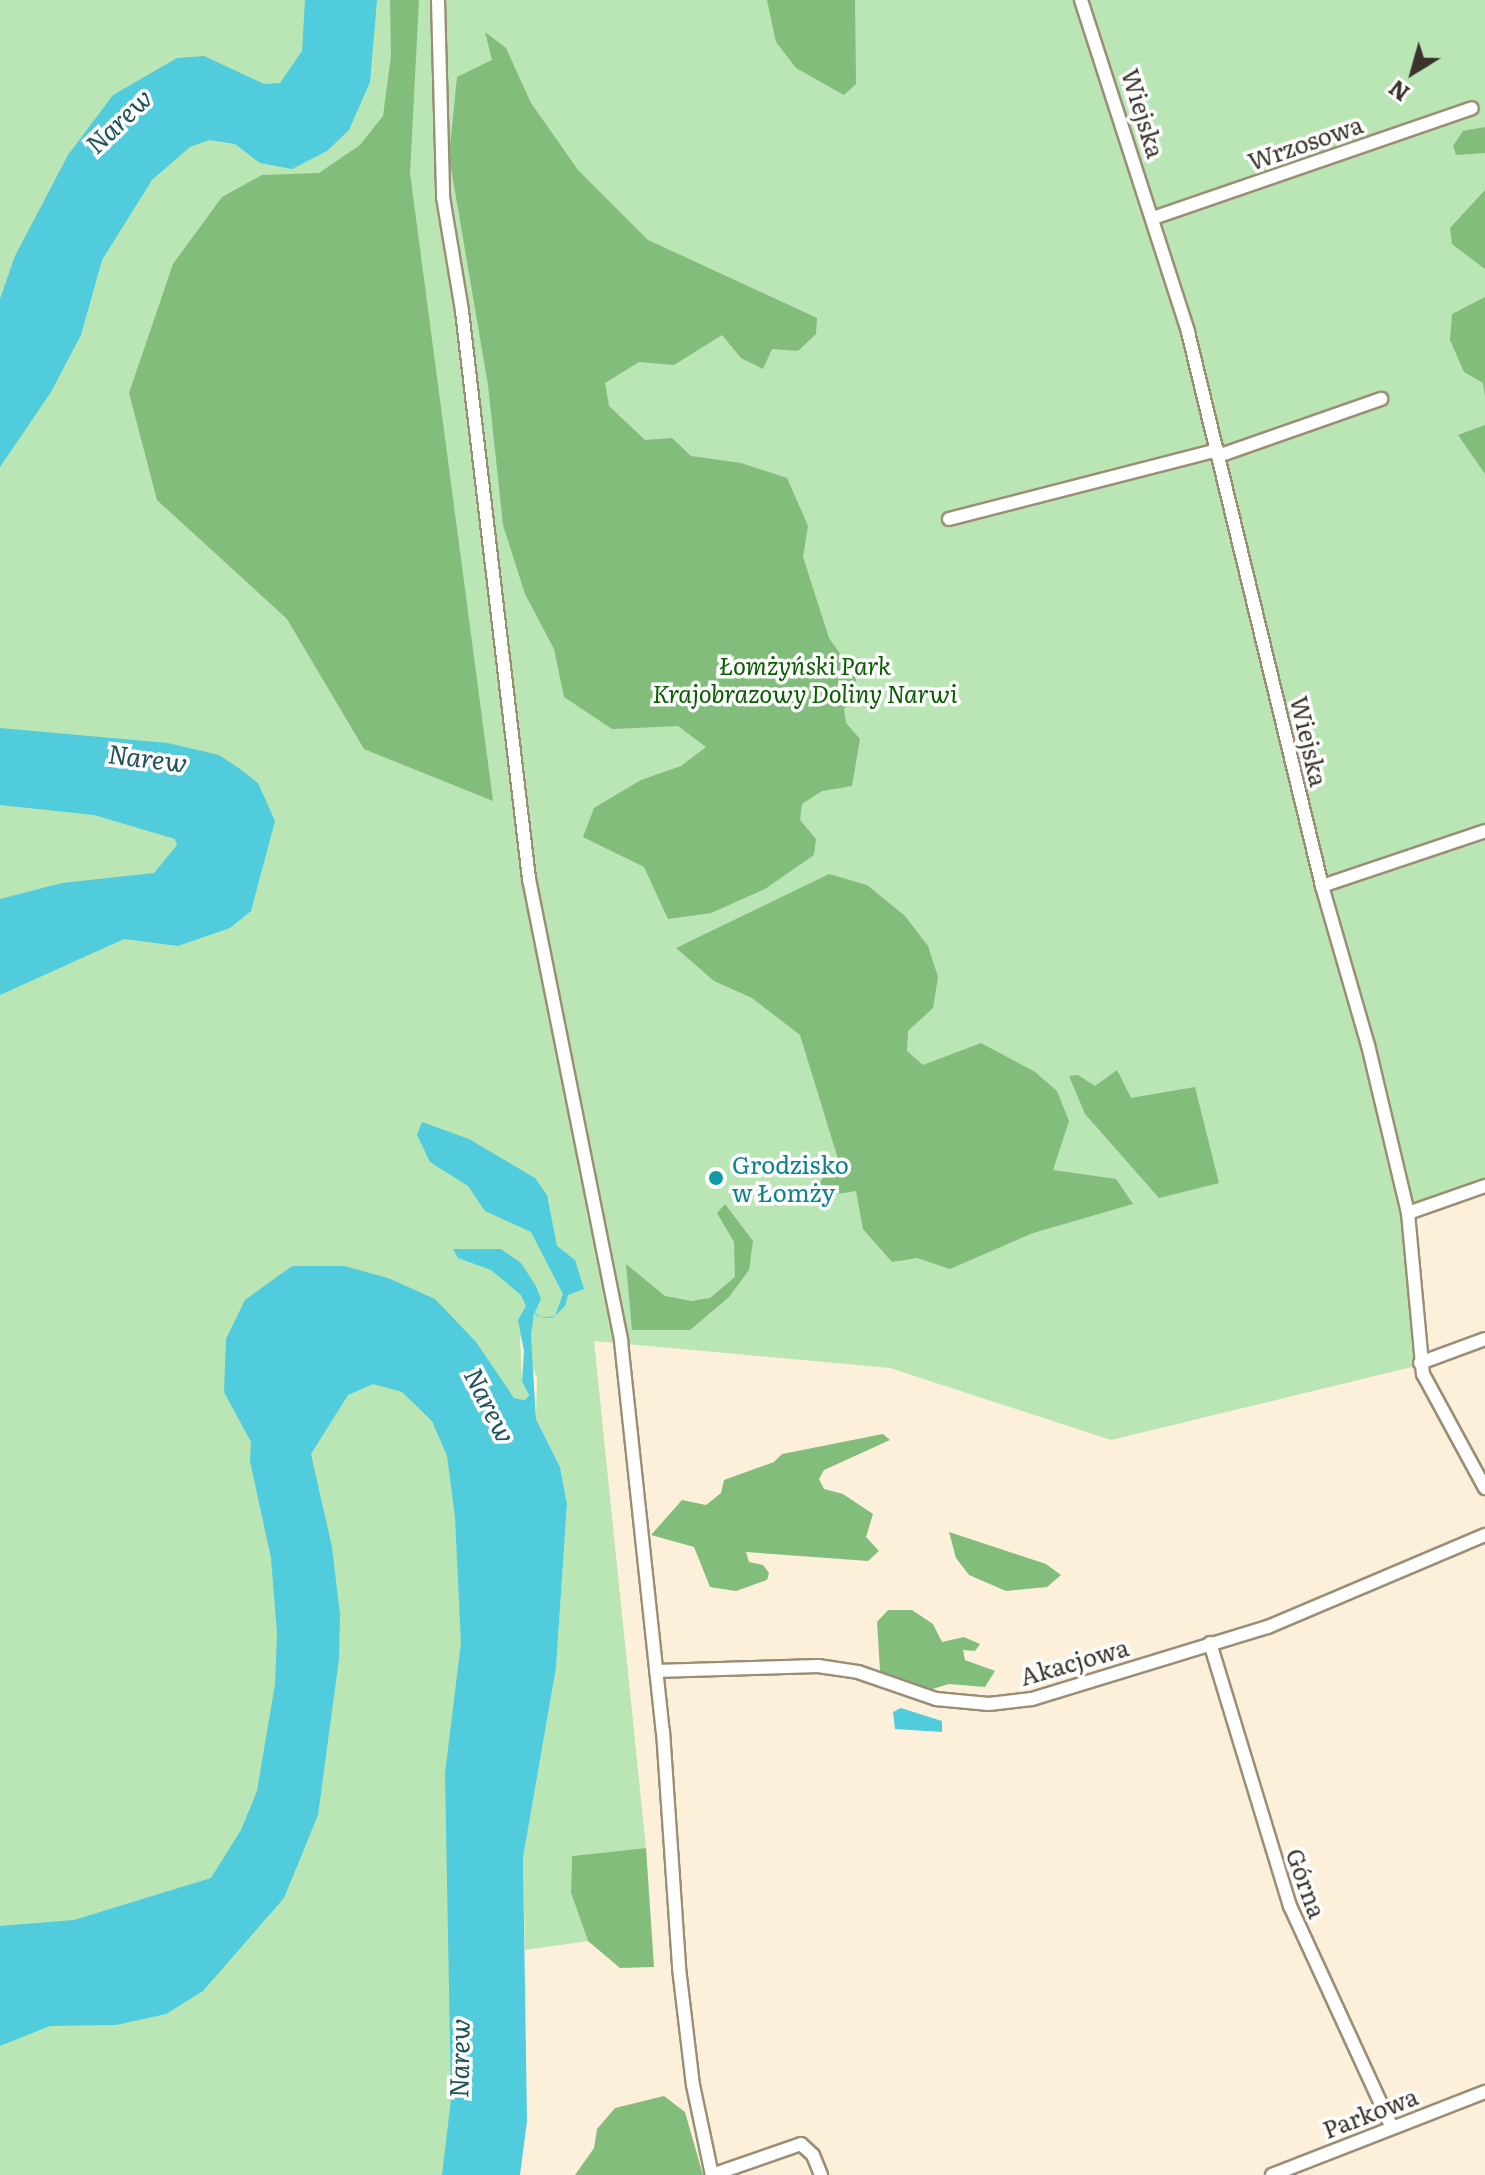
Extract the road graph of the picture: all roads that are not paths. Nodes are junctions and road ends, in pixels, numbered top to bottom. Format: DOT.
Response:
graph roads {
  1 [pos="438,0"];
  2 [pos="1081,0"];
  3 [pos="1472,108"];
  4 [pos="1153,218"];
  5 [pos="1381,399"];
  6 [pos="1217,453"];
  7 [pos="949,519"];
  8 [pos="1485,831"];
  9 [pos="1322,886"];
  10 [pos="1485,1186"];
  11 [pos="1408,1213"];
  12 [pos="1485,1339"];
  13 [pos="1420,1363"];
  14 [pos="1485,1488"];
  15 [pos="1485,1535"];
  16 [pos="1210,1643"];
  17 [pos="656,1671"];
  18 [pos="1485,2092"];
  19 [pos="1392,2128"];
  20 [pos="712,2175"];
  21 [pos="821,2175"];
  22 [pos="1272,2175"];
  1 -- 17 [label="street"];
  2 -- 4 [label="street, Wiejska"];
  3 -- 4 [label="street, Wrzosowa"];
  4 -- 6 [label="street, Wiejska"];
  5 -- 6 [label="street"];
  6 -- 7 [label="street"];
  6 -- 9 [label="street, Wiejska"];
  8 -- 9 [label="street"];
  9 -- 11 [label="street, Wiejska"];
  10 -- 11 [label="street"];
  11 -- 13 [label="street, Wiejska"];
  12 -- 13 [label="street"];
  13 -- 14 [label="street, Wiejska"];
  15 -- 16 [label="street, Akacjowa"];
  16 -- 17 [label="street, Akacjowa"];
  16 -- 19 [label="street, Górna"];
  17 -- 20 [label="street"];
  18 -- 19 [label="street, Parkowa"];
  19 -- 22 [label="street, Parkowa"];
  20 -- 21 [label="street"];
}
